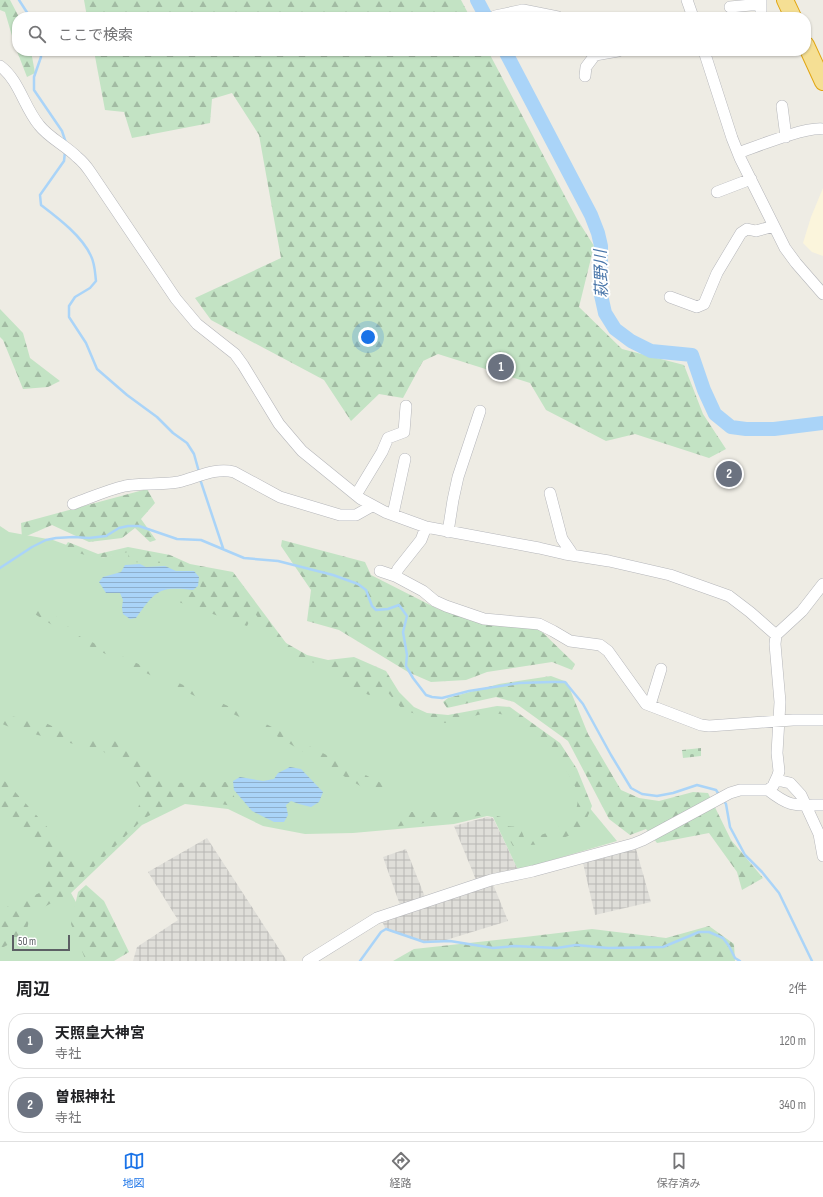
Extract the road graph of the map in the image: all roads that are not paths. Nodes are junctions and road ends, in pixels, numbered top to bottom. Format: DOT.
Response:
graph roads {
  1 [pos="687,0"];
  2 [pos="785,0"];
  3 [pos="761,2"];
  4 [pos="734,4"];
  5 [pos="514,12"];
  6 [pos="533,12"];
  7 [pos="691,12"];
  8 [pos="791,12"];
  9 [pos="592,56"];
  10 [pos="706,56"];
  11 [pos="811,56"];
  12 [pos="0,66"];
  13 [pos="586,76"];
  14 [pos="823,82"];
  15 [pos="782,106"];
  16 [pos="823,129"];
  17 [pos="786,137"];
  18 [pos="738,153"];
  19 [pos="751,179"];
  20 [pos="717,192"];
  21 [pos="774,226"];
  22 [pos="823,294"];
  23 [pos="670,297"];
  24 [pos="406,406"];
  25 [pos="480,411"];
  26 [pos="405,459"];
  27 [pos="550,493"];
  28 [pos="356,496"];
  29 [pos="73,504"];
  30 [pos="372,506"];
  31 [pos="393,514"];
  32 [pos="426,527"];
  33 [pos="448,532"];
  34 [pos="571,555"];
  35 [pos="380,571"];
  36 [pos="395,576"];
  37 [pos="823,584"];
  38 [pos="776,635"];
  39 [pos="661,669"];
  40 [pos="650,705"];
  41 [pos="823,720"];
  42 [pos="780,721"];
  43 [pos="777,780"];
  44 [pos="768,790"];
  45 [pos="823,805"];
  46 [pos="806,806"];
  47 [pos="823,856"];
  48 [pos="308,961"];
  1 -- 7 [label="street"];
  2 -- 8 [label="highway"];
  3 -- 4 [label="street"];
  5 -- 6 [label="street"];
  9 -- 13 [label="street"];
  10 -- 18 [label="street"];
  11 -- 14 [label="highway"];
  12 -- 28 [label="street"];
  15 -- 17 [label="street"];
  16 -- 17 [label="street"];
  17 -- 18 [label="street"];
  18 -- 19 [label="street"];
  19 -- 20 [label="street"];
  19 -- 21 [label="street"];
  21 -- 22 [label="street"];
  21 -- 23 [label="street"];
  24 -- 28 [label="street"];
  25 -- 33 [label="street"];
  26 -- 31 [label="street"];
  27 -- 34 [label="street"];
  28 -- 30 [label="street"];
  29 -- 30 [label="street"];
  30 -- 31 [label="street"];
  31 -- 32 [label="street"];
  32 -- 33 [label="street"];
  32 -- 36 [label="street"];
  33 -- 34 [label="street"];
  34 -- 38 [label="street"];
  35 -- 36 [label="street"];
  36 -- 40 [label="street"];
  37 -- 38 [label="street"];
  38 -- 42 [label="street"];
  39 -- 40 [label="street"];
  40 -- 42 [label="street"];
  41 -- 42 [label="street"];
  42 -- 43 [label="street"];
  43 -- 44 [label="street"];
  43 -- 46 [label="street"];
  44 -- 46 [label="street"];
  44 -- 48 [label="street"];
  45 -- 46 [label="street"];
  46 -- 47 [label="street"];
}
